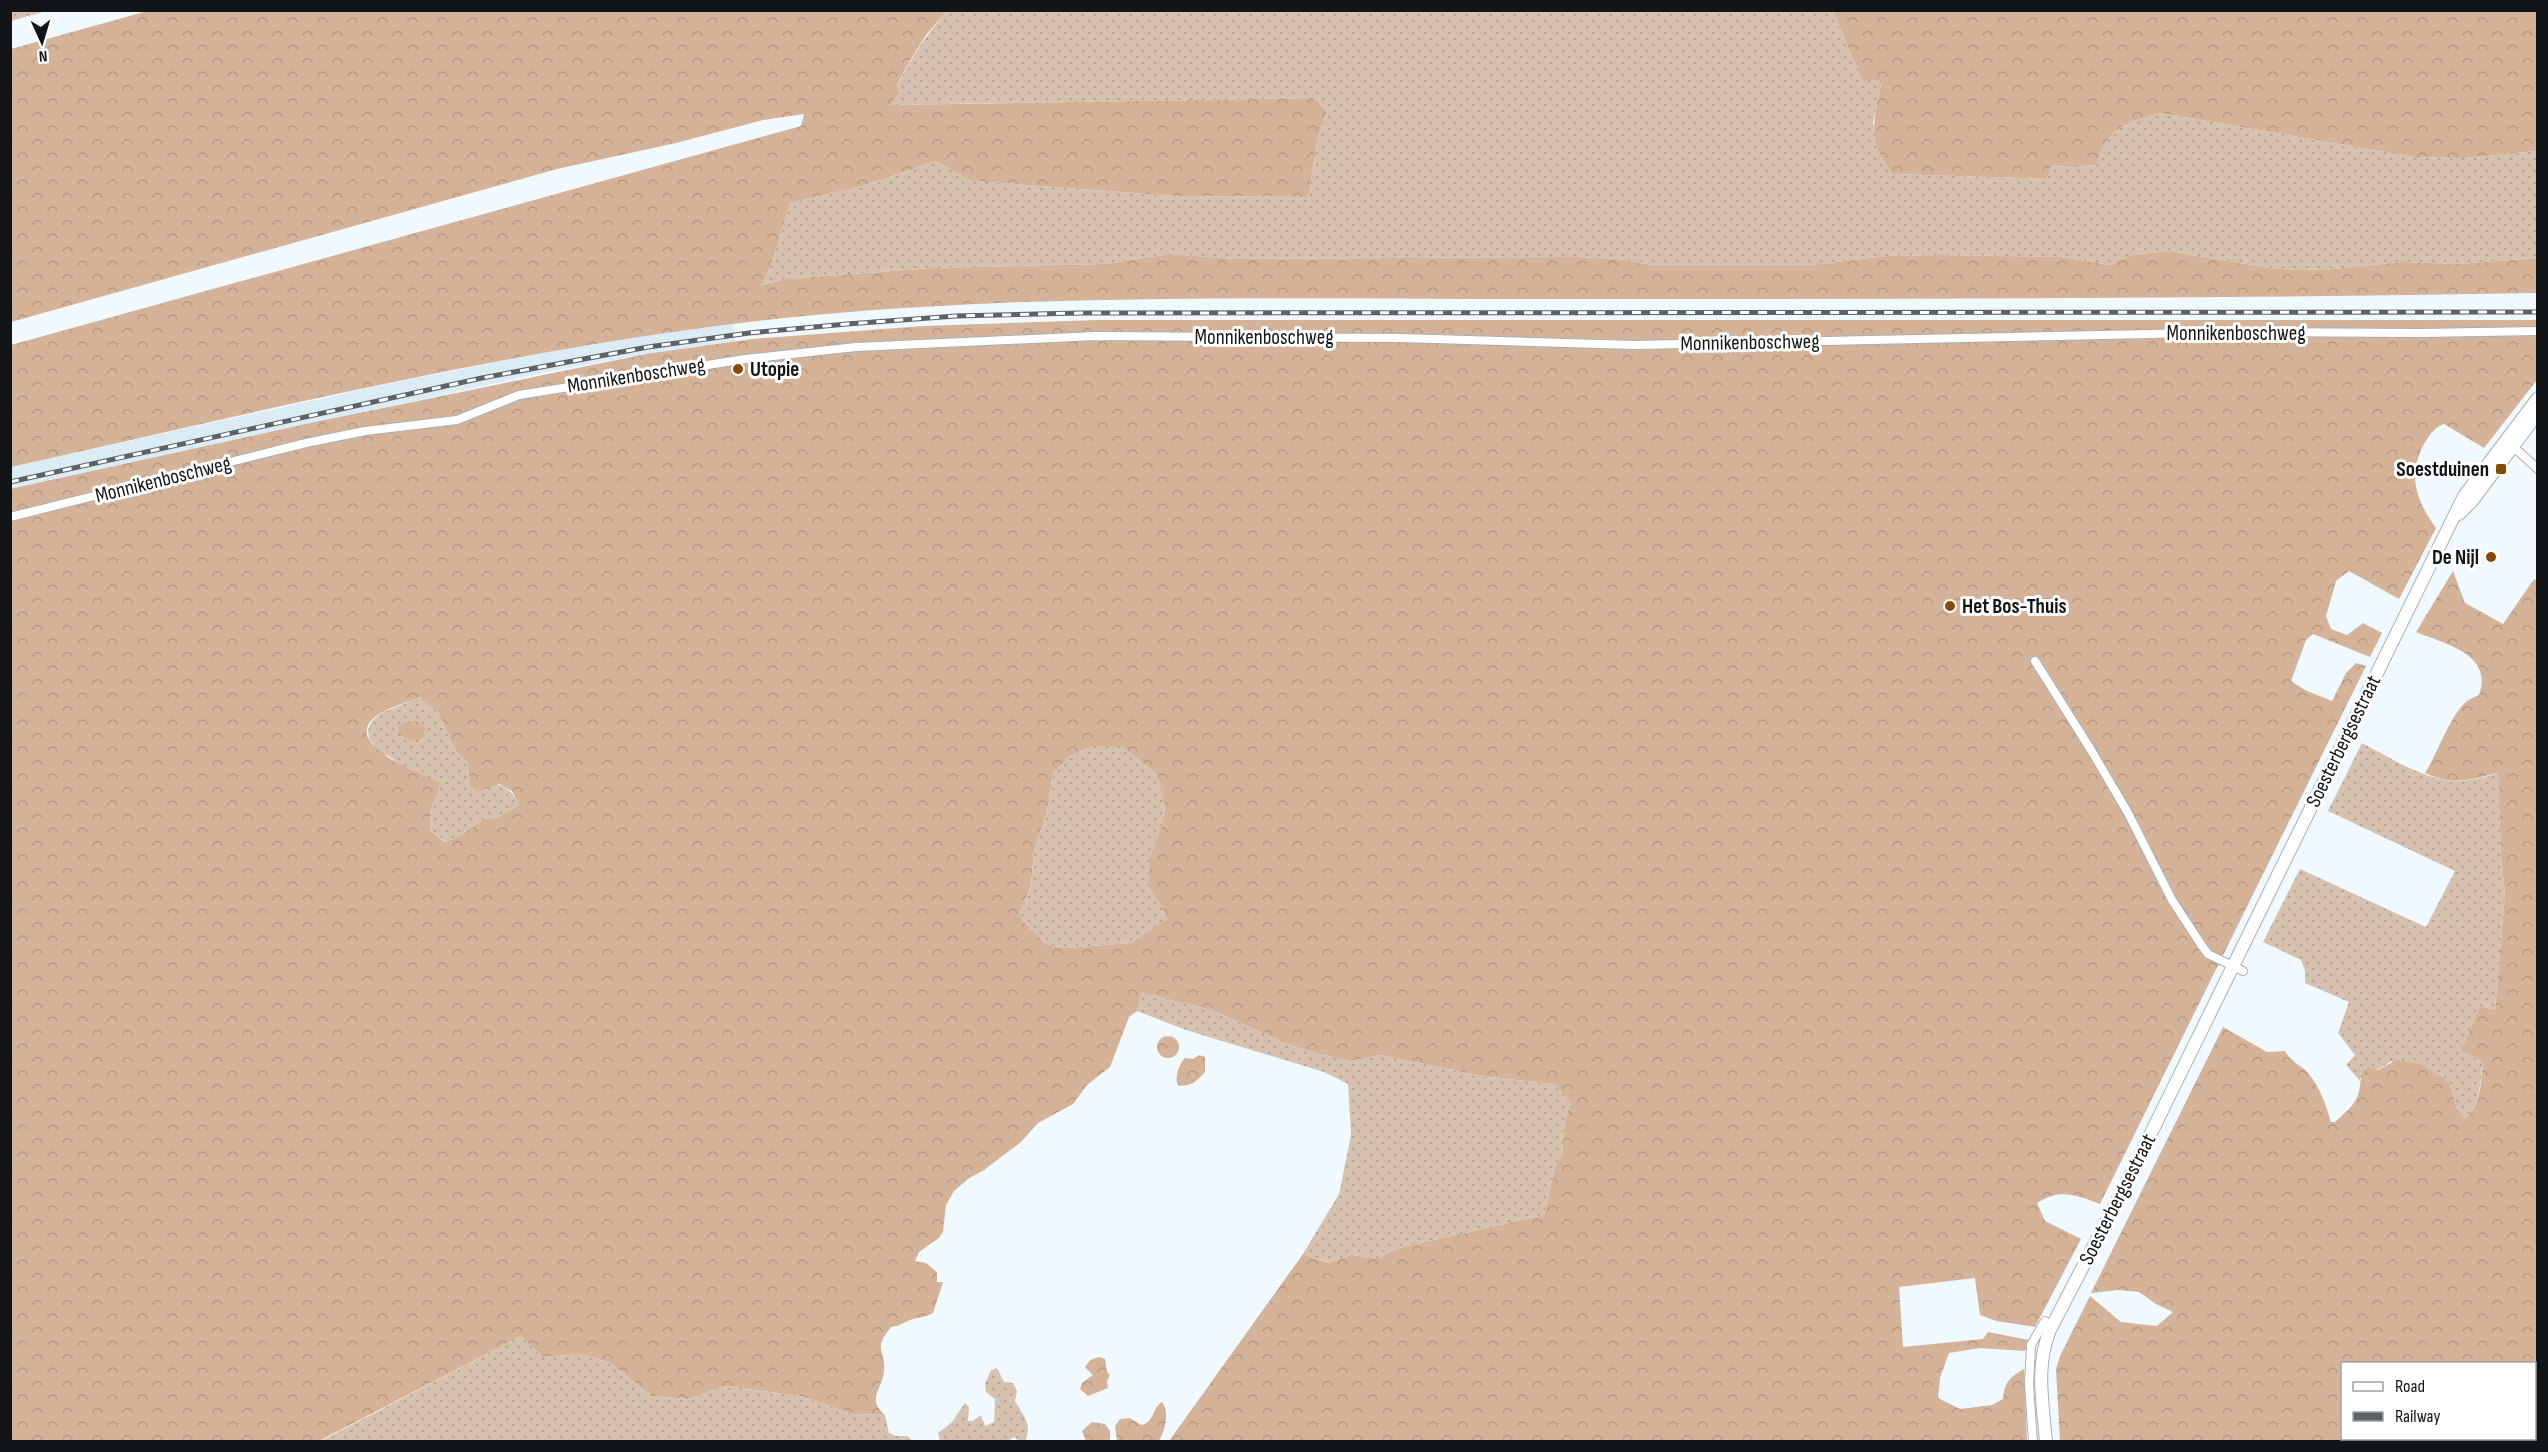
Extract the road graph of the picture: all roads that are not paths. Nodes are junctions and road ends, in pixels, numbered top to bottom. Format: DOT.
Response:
graph roads {
  1 [pos="2538,331"];
  2 [pos="2538,398"];
  3 [pos="2538,413"];
  4 [pos="2509,443"];
  5 [pos="2538,469"];
  6 [pos="10,517"];
  7 [pos="2035,661"];
  8 [pos="2237,969"];
  9 [pos="2045,1321"];
  10 [pos="2033,1442"];
  11 [pos="2046,1442"];
  1 -- 6 [label="street, Monnikenboschweg"];
  2 -- 4 [label="main road, Soesterbergsestraat"];
  3 -- 4 [label="main road, Soesterbergsestraat"];
  4 -- 5 [label="street"];
  4 -- 8 [label="main road, Soesterbergsestraat"];
  7 -- 8 [label="street"];
  8 -- 11 [label="main road, Soesterbergsestraat"];
  9 -- 10 [label="street"];
}
